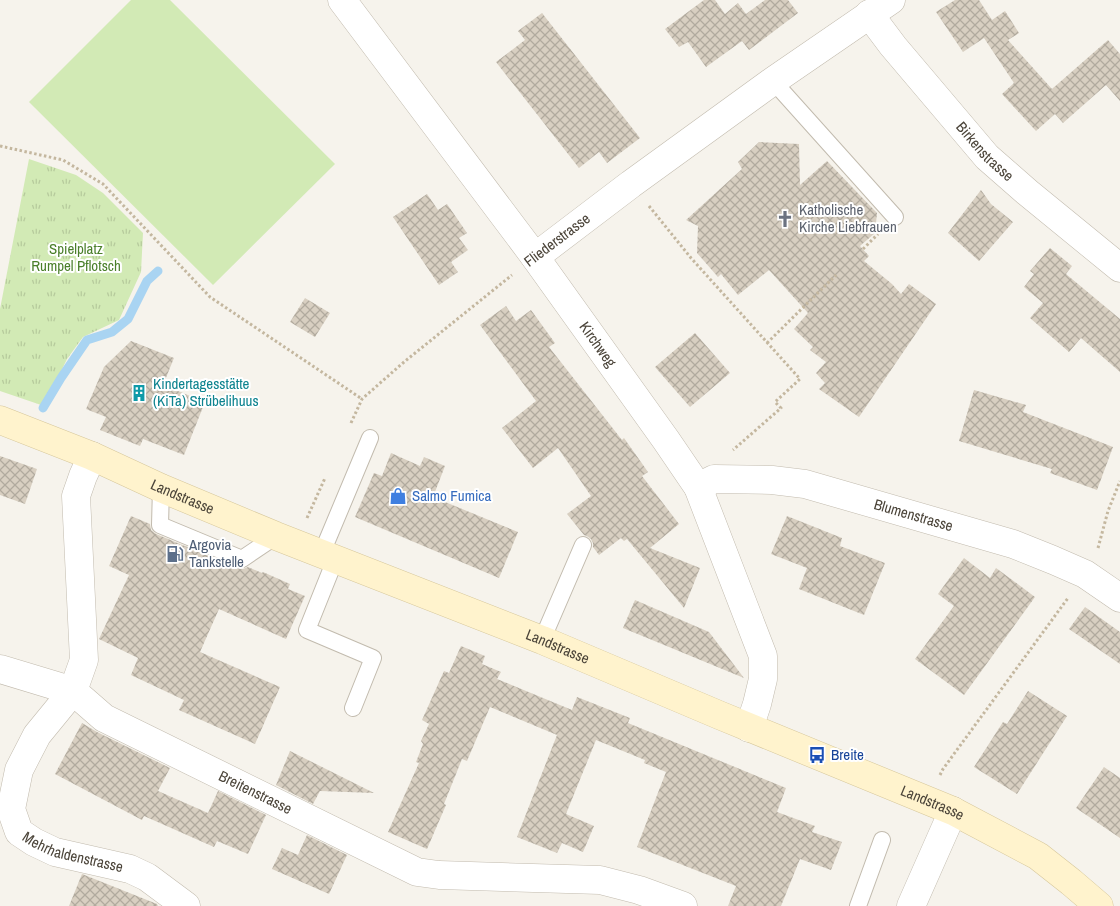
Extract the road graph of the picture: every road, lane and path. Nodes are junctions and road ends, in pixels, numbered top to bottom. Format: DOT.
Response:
graph roads {
  1 [pos="342,0"];
  2 [pos="880,7"];
  3 [pos="773,81"];
  4 [pos="0,146"];
  5 [pos="631,184"];
  6 [pos="895,217"];
  7 [pos="535,257"];
  8 [pos="1120,268"];
  9 [pos="836,275"];
  10 [pos="768,343"];
  11 [pos="362,399"];
  12 [pos="0,420"];
  13 [pos="765,422"];
  14 [pos="350,424"];
  15 [pos="370,438"];
  16 [pos="92,456"];
  17 [pos="326,476"];
  18 [pos="1120,481"];
  19 [pos="698,487"];
  20 [pos="286,540"];
  21 [pos="583,545"];
  22 [pos="328,557"];
  23 [pos="1085,574"];
  24 [pos="1120,598"];
  25 [pos="542,640"];
  26 [pos="0,668"];
  27 [pos="73,691"];
  28 [pos="353,708"];
  29 [pos="749,728"];
  30 [pos="928,800"];
  31 [pos="953,811"];
  32 [pos="882,840"];
  33 [pos="186,906"];
  34 [pos="682,906"];
  35 [pos="858,906"];
  36 [pos="911,906"];
  37 [pos="1099,906"];
  1 -- 7 [label="street, Kirchweg"];
  2 -- 3 [label="street, Fliederstrasse"];
  2 -- 8 [label="street, Birkenstrasse"];
  3 -- 5 [label="street, Fliederstrasse"];
  3 -- 6 [label="lane"];
  4 -- 11 [label="path"];
  5 -- 7 [label="street, Fliederstrasse"];
  5 -- 10 [label="path"];
  7 -- 11 [label="path, Fliederstrasse"];
  7 -- 19 [label="street, Kirchweg"];
  9 -- 10 [label="path"];
  10 -- 13 [label="path"];
  11 -- 14 [label="path, Fliederstrasse"];
  12 -- 16 [label="main road, Landstrasse"];
  15 -- 22 [label="lane"];
  16 -- 20 [label="main road, Landstrasse"];
  16 -- 27 [label="street"];
  17 -- 20 [label="path"];
  18 -- 23 [label="path"];
  19 -- 23 [label="street, Blumenstrasse"];
  19 -- 29 [label="street, Kirchweg"];
  20 -- 22 [label="main road, Landstrasse"];
  21 -- 25 [label="lane"];
  22 -- 25 [label="main road, Landstrasse"];
  22 -- 28 [label="lane"];
  23 -- 24 [label="street, Blumenstrasse"];
  23 -- 30 [label="path"];
  25 -- 29 [label="main road, Landstrasse"];
  26 -- 27 [label="street"];
  27 -- 33 [label="street, Mehrhaldenstrasse"];
  27 -- 34 [label="street, Breitenstrasse"];
  29 -- 30 [label="main road, Landstrasse"];
  30 -- 31 [label="main road, Landstrasse"];
  31 -- 36 [label="street"];
  31 -- 37 [label="main road, Landstrasse"];
  32 -- 35 [label="lane"];
}
